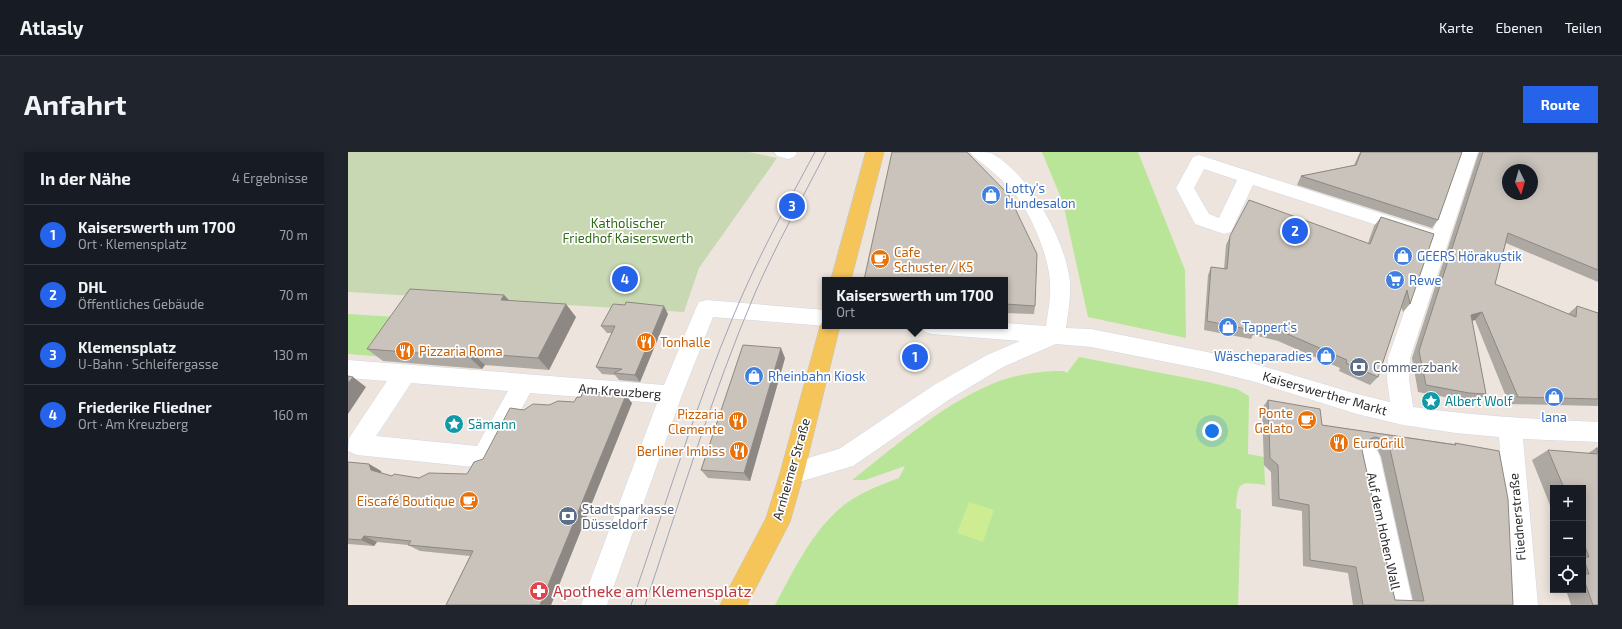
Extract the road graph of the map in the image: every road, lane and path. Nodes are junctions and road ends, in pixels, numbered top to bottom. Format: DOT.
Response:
graph roads {
  1 [pos="875,152"];
  2 [pos="980,152"];
  3 [pos="1471,161"];
  4 [pos="1248,176"];
  5 [pos="1440,239"];
  6 [pos="842,277"];
  7 [pos="822,318"];
  8 [pos="829,329"];
  9 [pos="973,329"];
  10 [pos="1055,335"];
  11 [pos="348,369"];
  12 [pos="404,375"];
  13 [pos="524,384"];
  14 [pos="671,395"];
  15 [pos="1403,415"];
  16 [pos="1510,428"];
  17 [pos="1598,432"];
  18 [pos="352,447"];
  19 [pos="1368,457"];
  20 [pos="792,473"];
  21 [pos="594,605"];
  22 [pos="733,605"];
  23 [pos="1400,605"];
  24 [pos="1525,605"];
  1 -- 6 [label="main road"];
  2 -- 10 [label="street"];
  3 -- 5 [label="street"];
  4 -- 5 [label="street"];
  5 -- 15 [label="street"];
  7 -- 14 [label="street, Am Kreuzberg"];
  8 -- 20 [label="main road, Arnheimer Straße"];
  9 -- 10 [label="street, Kaiserswerther Markt"];
  10 -- 15 [label="street, Kaiserswerther Markt"];
  10 -- 20 [label="street"];
  11 -- 12 [label="street, Am Kreuzberg"];
  12 -- 13 [label="street, Am Kreuzberg"];
  12 -- 18 [label="street"];
  13 -- 14 [label="street, Am Kreuzberg"];
  13 -- 18 [label="street"];
  14 -- 21 [label="street"];
  15 -- 16 [label="street, Kaiserswerther Markt"];
  16 -- 17 [label="street, Kaiserswerther Markt"];
  16 -- 24 [label="street, Fliednerstraße"];
  19 -- 23 [label="street, Auf dem Hohen Wall"];
  20 -- 22 [label="main road, Arnheimer Straße"];
}
